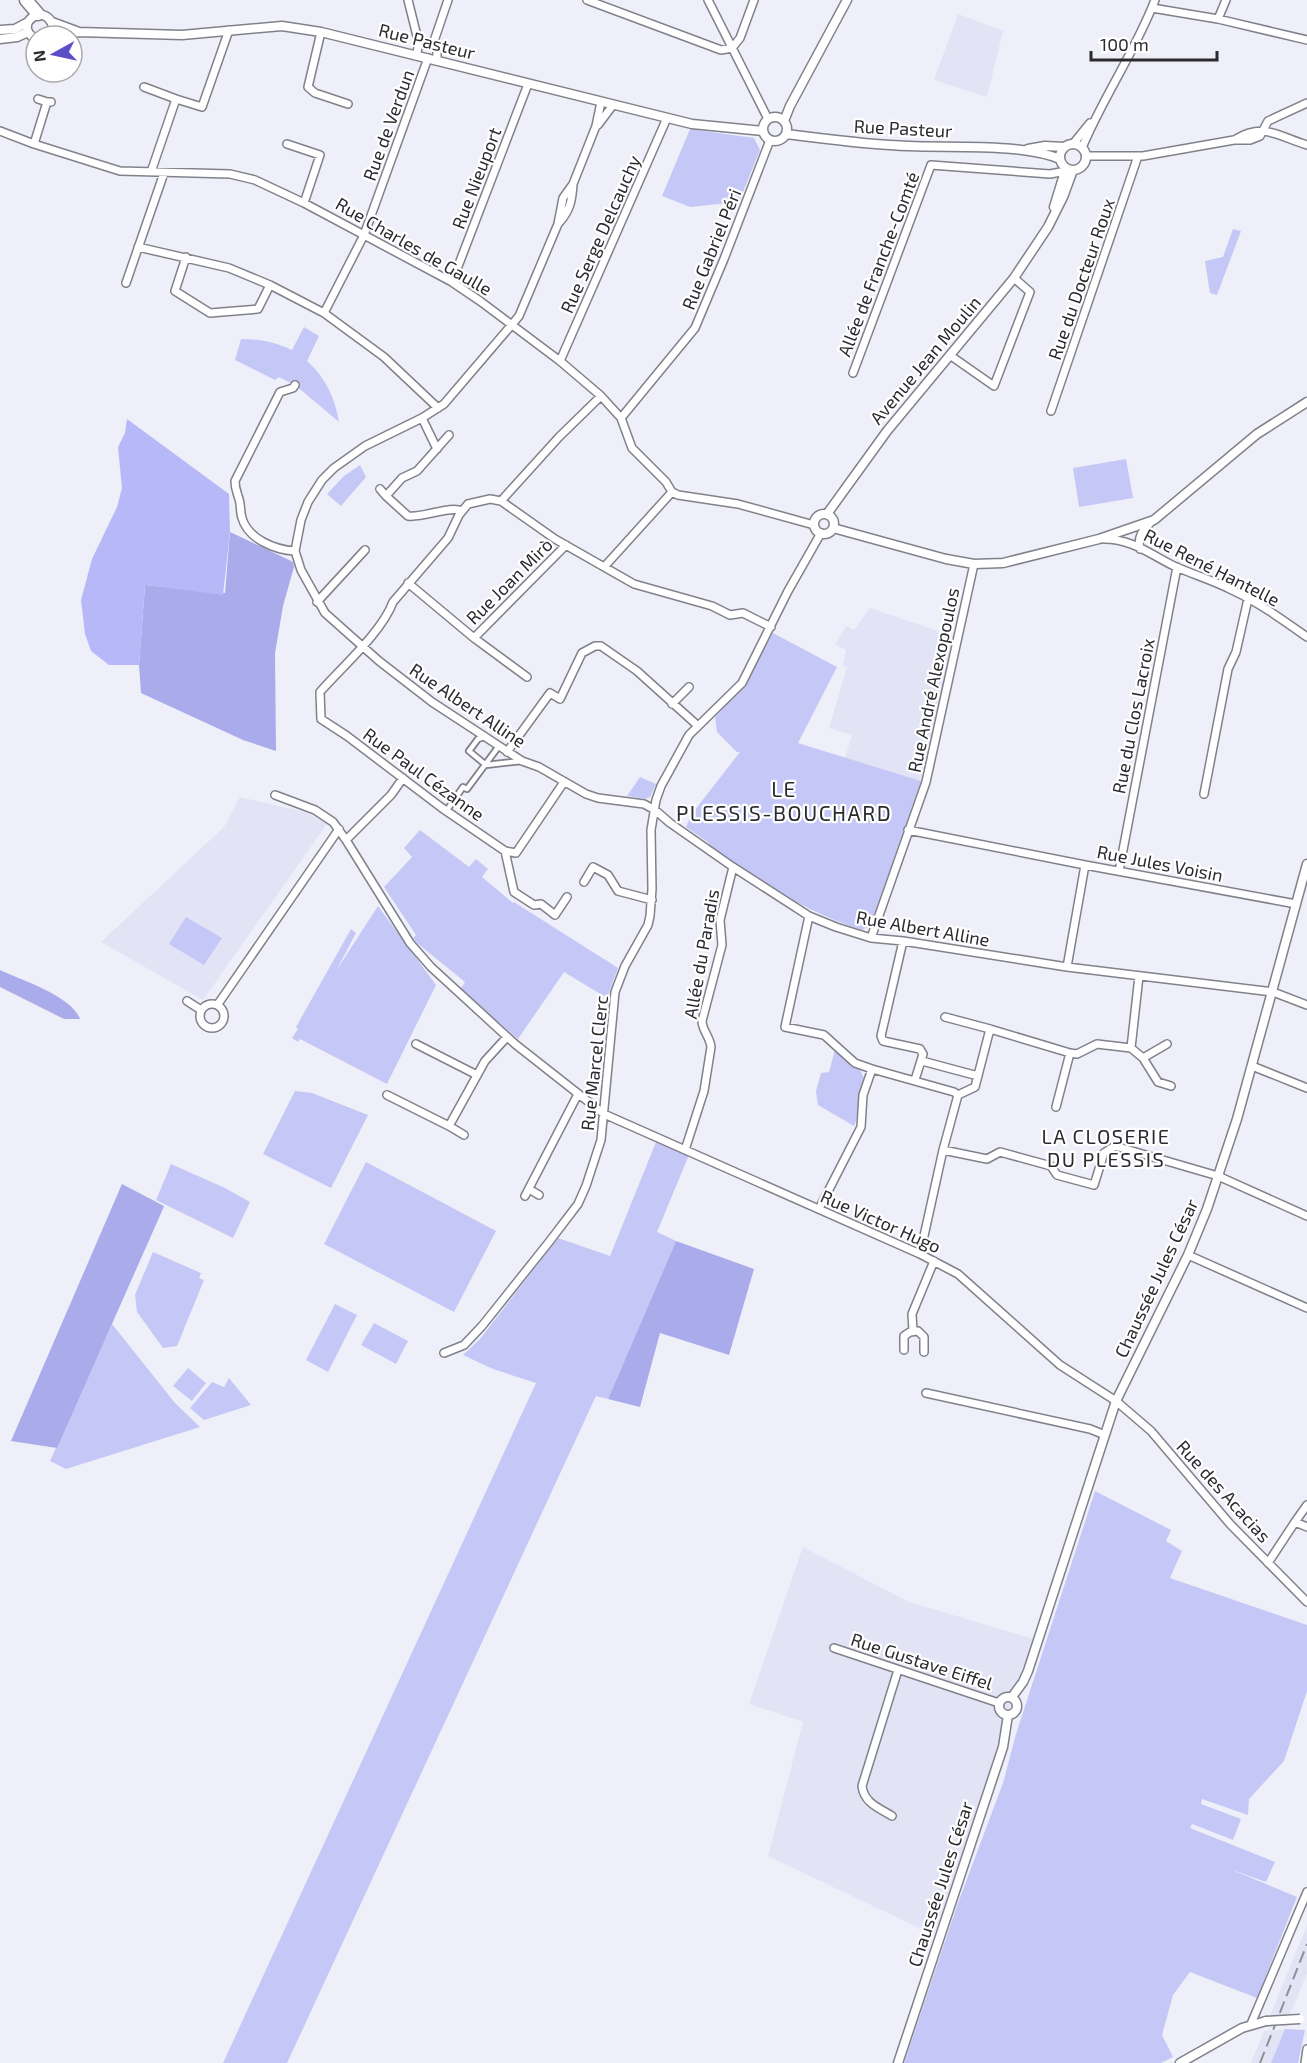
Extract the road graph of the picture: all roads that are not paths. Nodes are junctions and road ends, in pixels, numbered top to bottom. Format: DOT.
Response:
graph roads {
  1 [pos="26,0"];
  2 [pos="408,0"];
  3 [pos="448,0"];
  4 [pos="587,0"];
  5 [pos="708,0"];
  6 [pos="754,0"];
  7 [pos="847,0"];
  8 [pos="1226,0"];
  9 [pos="1153,4"];
  10 [pos="38,14"];
  11 [pos="1218,19"];
  12 [pos="52,22"];
  13 [pos="29,24"];
  14 [pos="57,24"];
  15 [pos="24,28"];
  16 [pos="0,30"];
  17 [pos="229,30"];
  18 [pos="24,31"];
  19 [pos="84,32"];
  20 [pos="321,32"];
  21 [pos="0,39"];
  22 [pos="1307,40"];
  23 [pos="419,44"];
  24 [pos="433,44"];
  25 [pos="732,48"];
  26 [pos="416,56"];
  27 [pos="428,58"];
  28 [pos="437,61"];
  29 [pos="528,84"];
  30 [pos="144,87"];
  31 [pos="38,99"];
  32 [pos="176,99"];
  33 [pos="601,102"];
  34 [pos="1307,103"];
  35 [pos="348,104"];
  36 [pos="613,105"];
  37 [pos="1095,117"];
  38 [pos="667,118"];
  39 [pos="768,119"];
  40 [pos="784,121"];
  41 [pos="596,126"];
  42 [pos="1263,130"];
  43 [pos="0,131"];
  44 [pos="763,131"];
  45 [pos="1248,132"];
  46 [pos="786,134"];
  47 [pos="770,140"];
  48 [pos="1250,140"];
  49 [pos="1234,141"];
  50 [pos="34,144"];
  51 [pos="286,144"];
  52 [pos="1307,145"];
  53 [pos="1069,146"];
  54 [pos="1018,150"];
  55 [pos="1084,152"];
  56 [pos="1138,156"];
  57 [pos="1060,159"];
  58 [pos="1068,170"];
  59 [pos="151,172"];
  60 [pos="164,173"];
  61 [pos="304,203"];
  62 [pos="364,235"];
  63 [pos="138,247"];
  64 [pos="186,257"];
  65 [pos="1014,278"];
  66 [pos="452,282"];
  67 [pos="126,283"];
  68 [pos="270,285"];
  69 [pos="324,313"];
  70 [pos="512,325"];
  71 [pos="951,356"];
  72 [pos="560,361"];
  73 [pos="853,374"];
  74 [pos="295,385"];
  75 [pos="601,396"];
  76 [pos="1307,402"];
  77 [pos="438,408"];
  78 [pos="1051,411"];
  79 [pos="422,418"];
  80 [pos="621,418"];
  81 [pos="449,435"];
  82 [pos="437,449"];
  83 [pos="380,489"];
  84 [pos="672,492"];
  85 [pos="386,496"];
  86 [pos="501,501"];
  87 [pos="462,511"];
  88 [pos="827,514"];
  89 [pos="1154,520"];
  90 [pos="814,525"];
  91 [pos="833,528"];
  92 [pos="821,533"];
  93 [pos="1099,539"];
  94 [pos="566,545"];
  95 [pos="1140,549"];
  96 [pos="365,550"];
  97 [pos="295,551"];
  98 [pos="974,564"];
  99 [pos="605,566"];
  100 [pos="1177,567"];
  101 [pos="408,583"];
  102 [pos="1248,599"];
  103 [pos="317,602"];
  104 [pos="771,627"];
  105 [pos="1307,637"];
  106 [pos="474,638"];
  107 [pos="362,645"];
  108 [pos="527,676"];
  109 [pos="689,687"];
  110 [pos="672,704"];
  111 [pos="697,725"];
  112 [pos="484,737"];
  113 [pos="499,746"];
  114 [pos="507,752"];
  115 [pos="522,761"];
  116 [pos="486,765"];
  117 [pos="403,778"];
  118 [pos="564,783"];
  119 [pos="1204,794"];
  120 [pos="275,795"];
  121 [pos="447,810"];
  122 [pos="655,810"];
  123 [pos="339,829"];
  124 [pos="908,830"];
  125 [pos="346,840"];
  126 [pos="504,851"];
  127 [pos="1307,864"];
  128 [pos="1085,865"];
  129 [pos="733,867"];
  130 [pos="1119,871"];
  131 [pos="584,882"];
  132 [pos="1304,888"];
  133 [pos="567,897"];
  134 [pos="652,900"];
  135 [pos="1296,904"];
  136 [pos="809,916"];
  137 [pos="871,938"];
  138 [pos="903,941"];
  139 [pos="1067,967"];
  140 [pos="1139,976"];
  141 [pos="1273,992"];
  142 [pos="187,1001"];
  143 [pos="218,1004"];
  144 [pos="1307,1005"];
  145 [pos="201,1010"];
  146 [pos="945,1017"];
  147 [pos="990,1029"];
  148 [pos="507,1037"];
  149 [pos="416,1044"];
  150 [pos="1167,1044"];
  151 [pos="1131,1048"];
  152 [pos="1070,1053"];
  153 [pos="1143,1058"];
  154 [pos="922,1061"];
  155 [pos="1252,1066"];
  156 [pos="872,1069"];
  157 [pos="477,1075"];
  158 [pos="978,1076"];
  159 [pos="915,1080"];
  160 [pos="1172,1086"];
  161 [pos="1307,1088"];
  162 [pos="956,1093"];
  163 [pos="578,1094"];
  164 [pos="387,1095"];
  165 [pos="1056,1107"];
  166 [pos="604,1114"];
  167 [pos="449,1126"];
  168 [pos="464,1135"];
  169 [pos="685,1150"];
  170 [pos="943,1150"];
  171 [pos="1218,1176"];
  172 [pos="529,1189"];
  173 [pos="539,1195"];
  174 [pos="525,1196"];
  175 [pos="819,1209"];
  176 [pos="1307,1215"];
  177 [pos="920,1254"];
  178 [pos="1188,1255"];
  179 [pos="934,1261"];
  180 [pos="1307,1308"];
  181 [pos="913,1331"];
  182 [pos="904,1350"];
  183 [pos="924,1352"];
  184 [pos="444,1353"];
  185 [pos="926,1393"];
  186 [pos="1116,1401"];
  187 [pos="1105,1435"];
  188 [pos="1307,1505"];
  189 [pos="1295,1522"];
  190 [pos="1307,1527"];
  191 [pos="1268,1563"];
  192 [pos="1307,1602"];
  193 [pos="834,1648"];
  194 [pos="898,1670"];
  195 [pos="1012,1697"];
  196 [pos="999,1703"];
  197 [pos="1008,1715"];
  198 [pos="892,1816"];
  199 [pos="1307,1893"];
  200 [pos="1304,2019"];
  201 [pos="1251,2024"];
  202 [pos="1307,2049"];
  203 [pos="898,2063"];
  204 [pos="1180,2063"];
  205 [pos="1305,2063"];
  1 -- 10 [label="highway"];
  2 -- 23 [label="street"];
  3 -- 24 [label="street"];
  4 -- 25 [label="street"];
  5 -- 25 [label="street"];
  6 -- 25 [label="street"];
  7 -- 40 [label="street"];
  8 -- 11 [label="street"];
  9 -- 11 [label="street"];
  9 -- 37 [label="street"];
  10 -- 12 [label="street, Rue Pasteur"];
  10 -- 13 [label="street"];
  11 -- 22 [label="street"];
  12 -- 14 [label="street, Rue Pasteur"];
  15 -- 16 [label="street"];
  17 -- 19 [label="street, Rue Pasteur"];
  17 -- 20 [label="street, Rue Pasteur"];
  17 -- 32 [label="street"];
  18 -- 21 [label="street"];
  20 -- 26 [label="street, Rue Pasteur"];
  20 -- 35 [label="street"];
  23 -- 24 [label="street, Rue Pasteur"];
  23 -- 26 [label="street"];
  24 -- 28 [label="street, Rue de Verdun"];
  25 -- 39 [label="street"];
  26 -- 27 [label="street, Rue Pasteur"];
  27 -- 28 [label="street, Rue Pasteur"];
  27 -- 62 [label="street, Rue de Verdun"];
  28 -- 29 [label="street, Rue Pasteur"];
  29 -- 33 [label="street, Rue Pasteur"];
  29 -- 66 [label="street, Rue Nieuport"];
  30 -- 32 [label="street"];
  31 -- 50 [label="street"];
  32 -- 59 [label="street"];
  33 -- 36 [label="street, Rue Pasteur"];
  33 -- 41 [label="street"];
  34 -- 42 [label="street"];
  36 -- 38 [label="street, Rue Pasteur"];
  36 -- 41 [label="street"];
  37 -- 53 [label="street"];
  37 -- 55 [label="street"];
  38 -- 44 [label="street, Rue Pasteur"];
  38 -- 72 [label="street, Rue Serge Delcauchy"];
  39 -- 40 [label="street"];
  39 -- 44 [label="street"];
  40 -- 46 [label="street"];
  41 -- 70 [label="street"];
  42 -- 45 [label="street"];
  42 -- 48 [label="street"];
  42 -- 52 [label="street"];
  43 -- 50 [label="street, Rue Charles de Gaulle"];
  44 -- 47 [label="street"];
  45 -- 48 [label="street"];
  45 -- 49 [label="street"];
  46 -- 47 [label="street"];
  46 -- 54 [label="street, Rue Pasteur"];
  47 -- 80 [label="street, Rue Gabriel Péri"];
  48 -- 49 [label="street"];
  49 -- 56 [label="street"];
  50 -- 59 [label="street, Rue Charles de Gaulle"];
  51 -- 61 [label="street"];
  53 -- 54 [label="street, Rue Pasteur"];
  53 -- 55 [label="street"];
  53 -- 57 [label="street"];
  54 -- 57 [label="street, Rue Pasteur"];
  55 -- 56 [label="street"];
  55 -- 58 [label="street"];
  56 -- 78 [label="street, Rue du Docteur Roux"];
  57 -- 58 [label="street"];
  58 -- 65 [label="street, Avenue Jean Moulin"];
  58 -- 73 [label="street, Allée de Franche-Comté"];
  59 -- 60 [label="street, Rue Charles de Gaulle"];
  60 -- 61 [label="street, Rue Charles de Gaulle"];
  60 -- 63 [label="street"];
  61 -- 62 [label="street, Rue Charles de Gaulle"];
  62 -- 66 [label="street, Rue Charles de Gaulle"];
  62 -- 69 [label="street, Rue de Verdun"];
  63 -- 64 [label="street"];
  63 -- 67 [label="street"];
  64 -- 68 [label="street"];
  64 -- 68 [label="street"];
  65 -- 71 [label="street, Avenue Jean Moulin"];
  65 -- 71 [label="street"];
  66 -- 70 [label="street, Rue Charles de Gaulle"];
  68 -- 69 [label="street"];
  69 -- 77 [label="street"];
  70 -- 72 [label="street, Rue Charles de Gaulle"];
  70 -- 77 [label="street"];
  71 -- 88 [label="street, Avenue Jean Moulin"];
  72 -- 75 [label="street, Rue Charles de Gaulle"];
  74 -- 97 [label="street"];
  75 -- 80 [label="street, Rue Charles de Gaulle"];
  75 -- 86 [label="street"];
  76 -- 89 [label="street"];
  77 -- 79 [label="street"];
  79 -- 82 [label="street"];
  79 -- 97 [label="street"];
  80 -- 84 [label="street, Rue Charles de Gaulle"];
  81 -- 82 [label="street"];
  82 -- 85 [label="street"];
  83 -- 85 [label="street"];
  84 -- 90 [label="street"];
  84 -- 99 [label="street"];
  85 -- 87 [label="street"];
  86 -- 87 [label="street"];
  86 -- 94 [label="street"];
  87 -- 101 [label="street"];
  88 -- 90 [label="street"];
  88 -- 91 [label="street"];
  89 -- 93 [label="street"];
  89 -- 95 [label="street"];
  90 -- 92 [label="street"];
  91 -- 92 [label="street"];
  91 -- 98 [label="street"];
  92 -- 104 [label="street, Rue Marcel Clerc"];
  93 -- 95 [label="street, Rue René Hantelle"];
  93 -- 98 [label="street"];
  94 -- 99 [label="street"];
  94 -- 106 [label="street, Rue Joan Mirò"];
  95 -- 100 [label="street, Rue René Hantelle"];
  96 -- 103 [label="street"];
  97 -- 103 [label="street, Rue Albert Alline"];
  98 -- 124 [label="street, Rue André Alexopoulos"];
  99 -- 104 [label="street"];
  100 -- 102 [label="street, Rue René Hantelle"];
  100 -- 130 [label="street, Rue du Clos Lacroix"];
  101 -- 106 [label="street"];
  101 -- 107 [label="street"];
  102 -- 105 [label="street, Rue René Hantelle"];
  102 -- 119 [label="street"];
  103 -- 107 [label="street, Rue Albert Alline"];
  104 -- 111 [label="street, Rue Marcel Clerc"];
  106 -- 108 [label="street"];
  107 -- 112 [label="street, Rue Albert Alline"];
  107 -- 117 [label="street, Rue Paul Cézanne"];
  109 -- 110 [label="street"];
  110 -- 111 [label="street"];
  110 -- 114 [label="street"];
  111 -- 122 [label="street, Rue Marcel Clerc"];
  112 -- 113 [label="street, Rue Albert Alline"];
  112 -- 116 [label="street"];
  113 -- 114 [label="street, Rue Albert Alline"];
  113 -- 116 [label="street"];
  114 -- 115 [label="street, Rue Albert Alline"];
  115 -- 116 [label="street"];
  115 -- 118 [label="street, Rue Albert Alline"];
  116 -- 121 [label="street"];
  117 -- 121 [label="street, Rue Paul Cézanne"];
  117 -- 125 [label="street"];
  118 -- 122 [label="street, Rue Albert Alline"];
  118 -- 126 [label="street"];
  120 -- 123 [label="street, Rue Victor Hugo"];
  121 -- 126 [label="street, Rue Paul Cézanne"];
  122 -- 129 [label="street, Rue Albert Alline"];
  122 -- 134 [label="street, Rue Marcel Clerc"];
  123 -- 125 [label="street, Rue Victor Hugo"];
  123 -- 143 [label="street"];
  124 -- 128 [label="street"];
  124 -- 137 [label="street, Rue André Alexopoulos"];
  125 -- 148 [label="street, Rue Victor Hugo"];
  126 -- 133 [label="street"];
  127 -- 132 [label="street, Chaussée Jules César"];
  128 -- 130 [label="street, Rue Jules Voisin"];
  128 -- 139 [label="street, Rue Jules Voisin"];
  129 -- 136 [label="street, Rue Albert Alline"];
  129 -- 169 [label="street, Allée du Paradis"];
  130 -- 135 [label="street, Rue Jules Voisin"];
  131 -- 134 [label="street"];
  132 -- 135 [label="street, Chaussée Jules César"];
  134 -- 166 [label="street, Rue Marcel Clerc"];
  135 -- 141 [label="street, Chaussée Jules César"];
  136 -- 137 [label="street, Rue Albert Alline"];
  136 -- 156 [label="street"];
  137 -- 138 [label="street, Rue Albert Alline"];
  138 -- 139 [label="street, Rue Albert Alline"];
  138 -- 154 [label="street"];
  139 -- 140 [label="street, Rue Albert Alline"];
  140 -- 141 [label="street, Rue Albert Alline"];
  140 -- 151 [label="street"];
  141 -- 144 [label="street, Rue Albert Alline"];
  141 -- 155 [label="street, Chaussée Jules César"];
  142 -- 145 [label="street"];
  143 -- 145 [label="street"];
  143 -- 145 [label="street"];
  146 -- 147 [label="street"];
  147 -- 152 [label="street"];
  147 -- 158 [label="street"];
  148 -- 157 [label="street"];
  148 -- 163 [label="street, Rue Victor Hugo"];
  149 -- 157 [label="street"];
  150 -- 153 [label="street"];
  151 -- 152 [label="street"];
  151 -- 153 [label="street"];
  152 -- 165 [label="street"];
  153 -- 160 [label="street"];
  154 -- 158 [label="street"];
  154 -- 159 [label="street"];
  155 -- 161 [label="street"];
  155 -- 171 [label="street, Chaussée Jules César"];
  156 -- 159 [label="street"];
  156 -- 175 [label="street"];
  157 -- 167 [label="street"];
  158 -- 162 [label="street"];
  159 -- 162 [label="street"];
  162 -- 170 [label="street"];
  163 -- 166 [label="street, Rue Victor Hugo"];
  163 -- 172 [label="street"];
  164 -- 167 [label="street"];
  166 -- 169 [label="street, Rue Victor Hugo"];
  166 -- 184 [label="street, Rue Marcel Clerc"];
  167 -- 168 [label="street"];
  169 -- 175 [label="street, Rue Victor Hugo"];
  170 -- 171 [label="street"];
  170 -- 177 [label="street"];
  171 -- 176 [label="street"];
  171 -- 178 [label="street, Chaussée Jules César"];
  172 -- 173 [label="street"];
  172 -- 174 [label="street"];
  175 -- 177 [label="street, Rue Victor Hugo"];
  177 -- 179 [label="street, Rue Victor Hugo"];
  178 -- 180 [label="street"];
  178 -- 186 [label="street, Chaussée Jules César"];
  179 -- 181 [label="street"];
  179 -- 186 [label="street, Rue Victor Hugo"];
  181 -- 182 [label="street"];
  181 -- 183 [label="street"];
  185 -- 187 [label="street"];
  186 -- 187 [label="street, Chaussée Jules César"];
  186 -- 191 [label="street, Rue des Acacias"];
  187 -- 195 [label="street, Chaussée Jules César"];
  188 -- 189 [label="street"];
  189 -- 190 [label="street"];
  189 -- 191 [label="street"];
  191 -- 192 [label="street, Rue des Acacias"];
  193 -- 194 [label="street, Rue Gustave Eiffel"];
  194 -- 196 [label="street, Rue Gustave Eiffel"];
  194 -- 198 [label="street"];
  195 -- 196 [label="street"];
  195 -- 197 [label="street, Chaussée Jules César"];
  196 -- 197 [label="street"];
  197 -- 203 [label="street, Chaussée Jules César"];
  199 -- 201 [label="street"];
  200 -- 201 [label="street, bridge"];
  201 -- 204 [label="street"];
  202 -- 205 [label="street"];
}
